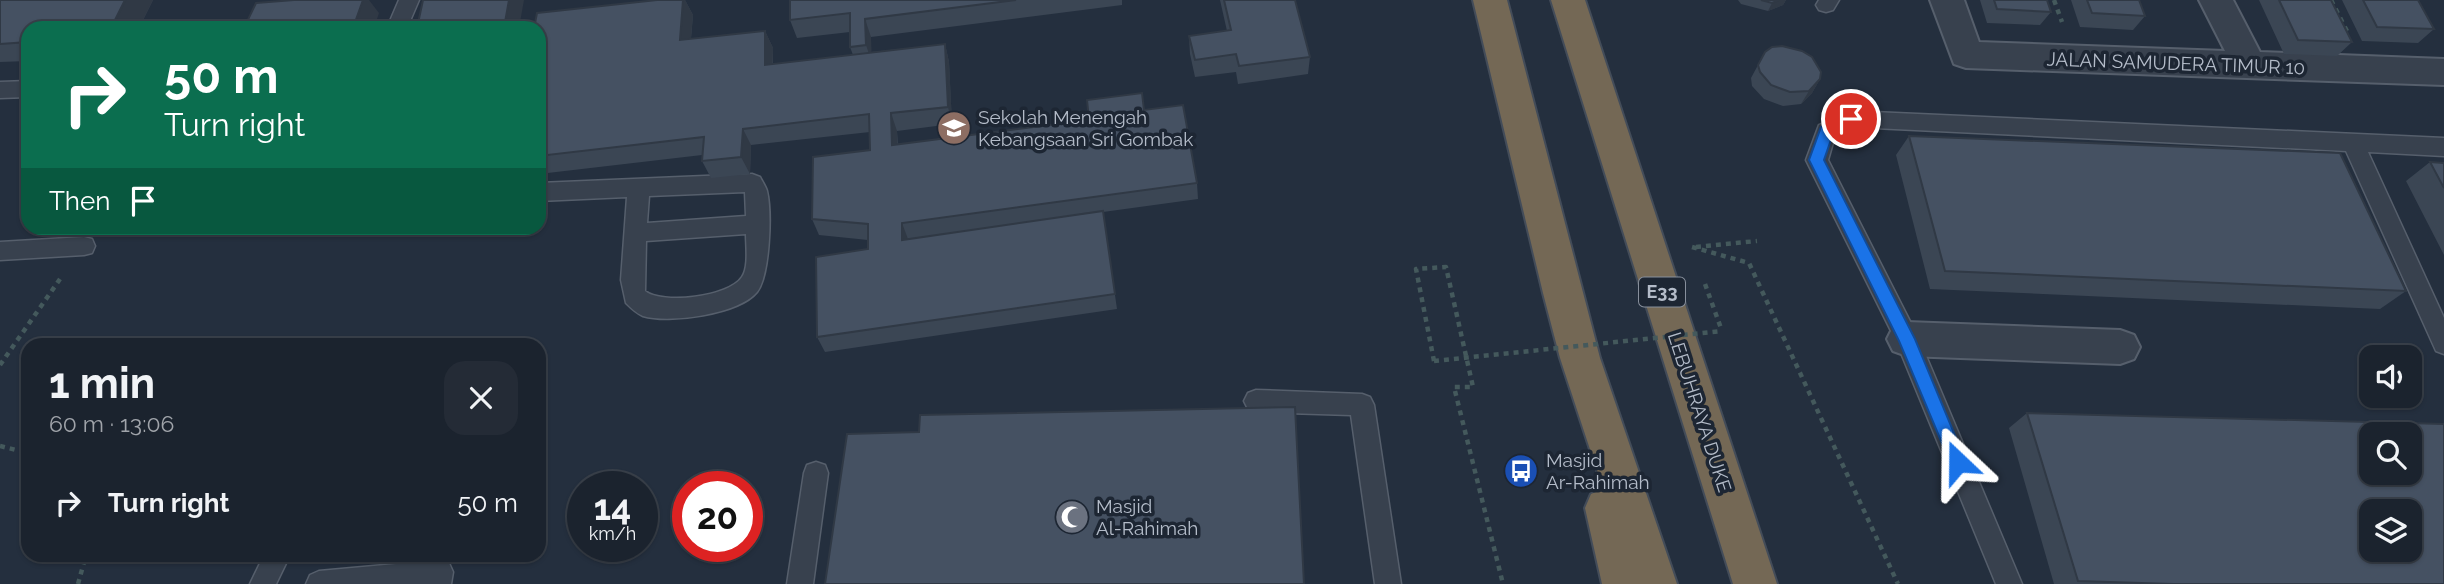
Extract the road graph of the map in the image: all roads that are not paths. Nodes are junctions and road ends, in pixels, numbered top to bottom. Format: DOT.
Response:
graph roads {
  1 [pos="410,0"];
  2 [pos="1490,0"];
  3 [pos="1568,0"];
  4 [pos="1947,0"];
  5 [pos="2216,0"];
  6 [pos="400,21"];
  7 [pos="2249,65"];
  8 [pos="2444,72"];
  9 [pos="21,89"];
  10 [pos="0,90"];
  11 [pos="2354,144"];
  12 [pos="2444,147"];
  13 [pos="639,190"];
  14 [pos="546,192"];
  15 [pos="755,223"];
  16 [pos="636,233"];
  17 [pos="83,246"];
  18 [pos="0,251"];
  19 [pos="1907,339"];
  20 [pos="2444,344"];
  21 [pos="2120,347"];
  22 [pos="1580,358"];
  23 [pos="1256,401"];
  24 [pos="816,473"];
  25 [pos="274,562"];
  26 [pos="263,584"];
  27 [pos="319,584"];
  28 [pos="438,584"];
  29 [pos="800,584"];
  30 [pos="1388,584"];
  31 [pos="1624,584"];
  32 [pos="1655,584"];
  33 [pos="1755,584"];
  34 [pos="2009,584"];
  1 -- 6 [label="lane"];
  2 -- 22 [label="highway"];
  3 -- 33 [label="highway, LEBUHRAYA DUKE / E33"];
  4 -- 7 [label="street, JALAN SAMUDERA TIMUR 10"];
  5 -- 7 [label="street"];
  7 -- 8 [label="street, JALAN SAMUDERA TIMUR 10"];
  9 -- 10 [label="lane"];
  11 -- 12 [label="lane"];
  11 -- 19 [label="lane"];
  11 -- 20 [label="lane"];
  13 -- 14 [label="lane"];
  13 -- 15 [label="lane"];
  13 -- 16 [label="lane"];
  15 -- 16 [label="lane"];
  15 -- 16 [label="lane"];
  17 -- 18 [label="lane"];
  19 -- 21 [label="street"];
  19 -- 34 [label="lane"];
  22 -- 31 [label="highway"];
  22 -- 32 [label="highway"];
  23 -- 30 [label="lane"];
  24 -- 29 [label="lane"];
  25 -- 26 [label="lane"];
  27 -- 28 [label="lane"];
}
